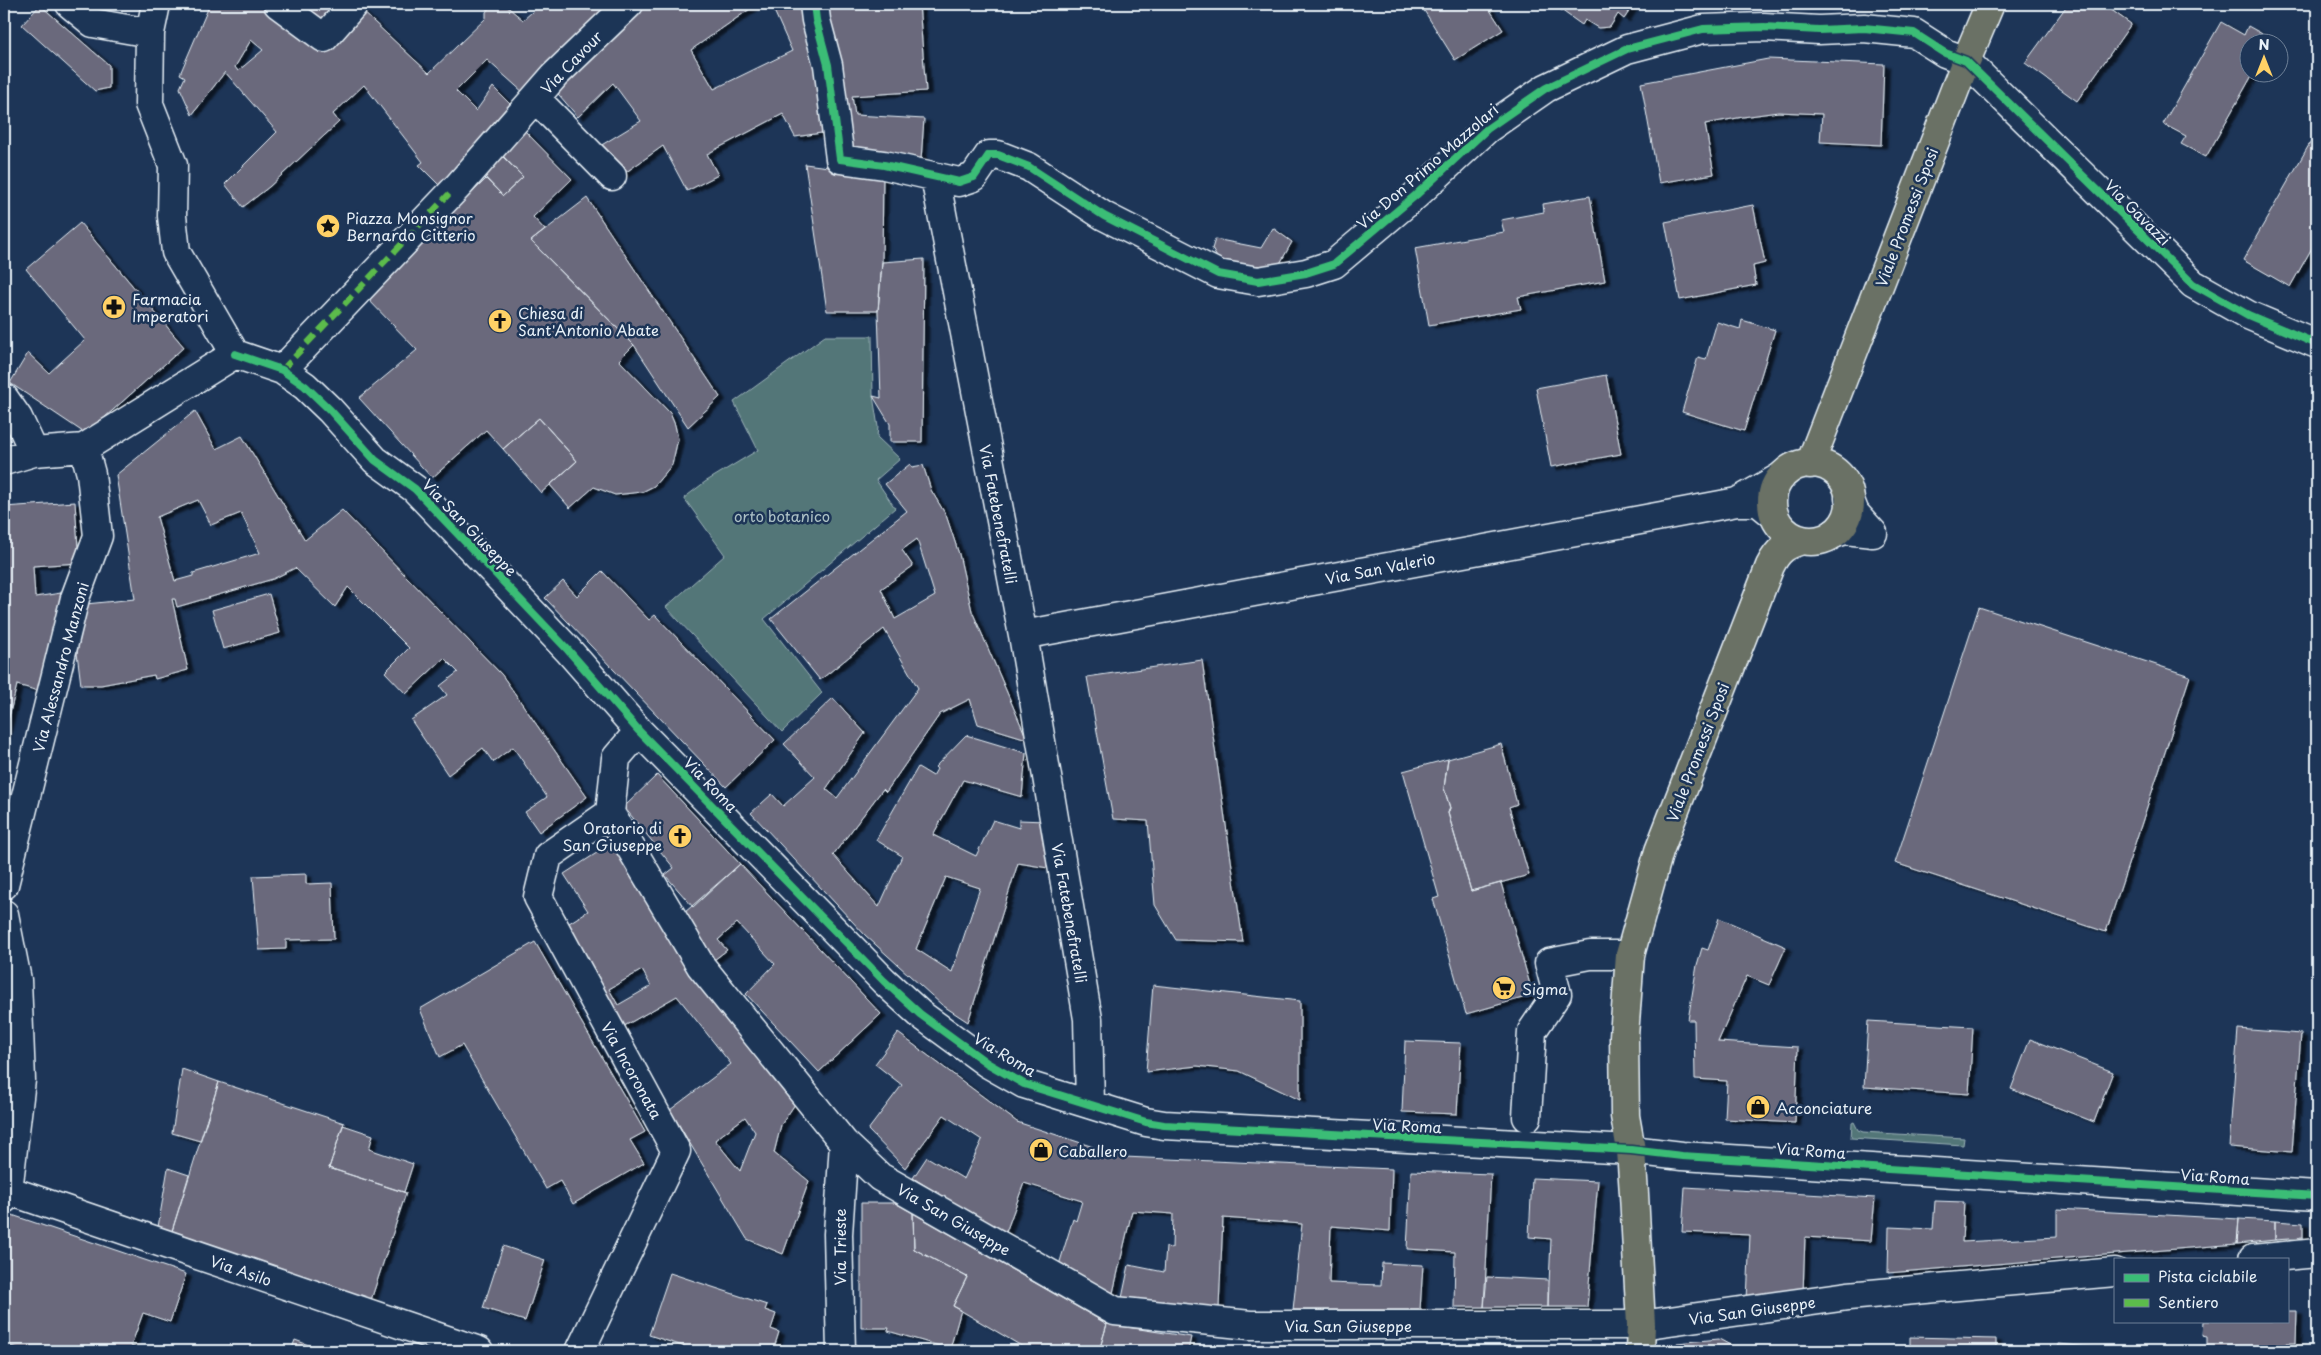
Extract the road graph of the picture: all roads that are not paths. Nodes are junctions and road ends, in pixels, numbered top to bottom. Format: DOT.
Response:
graph roads {
  1 [pos="70,4"];
  2 [pos="156,4"];
  3 [pos="278,4"];
  4 [pos="354,4"];
  5 [pos="630,4"];
  6 [pos="814,4"];
  7 [pos="1990,4"];
  8 [pos="150,33"];
  9 [pos="1966,62"];
  10 [pos="536,100"];
  11 [pos="612,176"];
  12 [pos="935,177"];
  13 [pos="2317,344"];
  14 [pos="235,354"];
  15 [pos="282,370"];
  16 [pos="4,398"];
  17 [pos="1823,431"];
  18 [pos="84,448"];
  19 [pos="34,452"];
  20 [pos="4,461"];
  21 [pos="1810,464"];
  22 [pos="1836,473"];
  23 [pos="1781,477"];
  24 [pos="1737,502"];
  25 [pos="1776,520"];
  26 [pos="1803,540"];
  27 [pos="1776,554"];
  28 [pos="1023,635"];
  29 [pos="639,731"];
  30 [pos="610,813"];
  31 [pos="4,885"];
  32 [pos="4,914"];
  33 [pos="1630,955"];
  34 [pos="1090,1104"];
  35 [pos="1527,1117"];
  36 [pos="844,1143"];
  37 [pos="1632,1150"];
  38 [pos="5,1193"];
  39 [pos="2317,1196"];
  40 [pos="2317,1253"];
  41 [pos="2264,1258"];
  42 [pos="2114,1272"];
  43 [pos="1641,1338"];
  44 [pos="479,1351"];
  45 [pos="580,1351"];
  46 [pos="841,1351"];
  1 -- 8 [label="street"];
  2 -- 8 [label="street"];
  3 -- 4 [label="street"];
  5 -- 10 [label="street, Via Cavour"];
  6 -- 12 [label="street"];
  7 -- 9 [label="main road, Viale Promessi Sposi"];
  8 -- 14 [label="street"];
  9 -- 12 [label="street, Via Don Primo Mazzolari"];
  9 -- 13 [label="street, Via Gavazzi"];
  9 -- 17 [label="main road, Viale Promessi Sposi"];
  10 -- 11 [label="street, Via Cavour"];
  10 -- 15 [label="street, Via Cavour"];
  12 -- 28 [label="street, Via Fatebenefratelli"];
  14 -- 15 [label="street, Via San Giuseppe"];
  14 -- 18 [label="street"];
  15 -- 29 [label="street, Via San Giuseppe"];
  16 -- 19 [label="street"];
  17 -- 21 [label="main road, Viale Promessi Sposi"];
  17 -- 22 [label="main road"];
  18 -- 19 [label="street"];
  18 -- 31 [label="street, Via Alessandro Manzoni"];
  19 -- 20 [label="street"];
  21 -- 22 [label="main road"];
  21 -- 23 [label="main road"];
  22 -- 26 [label="main road"];
  23 -- 24 [label="street, Via San Valerio"];
  23 -- 25 [label="main road, Viale Promessi Sposi"];
  24 -- 25 [label="street, Via San Valerio"];
  24 -- 28 [label="street, Via San Valerio"];
  25 -- 26 [label="main road"];
  25 -- 27 [label="main road, Viale Promessi Sposi"];
  26 -- 27 [label="main road"];
  27 -- 33 [label="main road, Viale Promessi Sposi"];
  28 -- 34 [label="street, Via Fatebenefratelli"];
  29 -- 30 [label="street"];
  29 -- 34 [label="street, Via Roma"];
  30 -- 36 [label="street, Via San Giuseppe"];
  30 -- 45 [label="street, Via Incoronata"];
  32 -- 38 [label="street"];
  33 -- 35 [label="street"];
  33 -- 37 [label="main road, Viale Promessi Sposi"];
  34 -- 37 [label="street, Via Roma"];
  36 -- 43 [label="street, Via San Giuseppe"];
  36 -- 46 [label="street, Via Trieste"];
  37 -- 39 [label="street, Via Roma"];
  37 -- 43 [label="main road, Viale Promessi Sposi"];
  38 -- 44 [label="street, Via Asilo"];
  40 -- 41 [label="street"];
  42 -- 43 [label="street, Via San Giuseppe"];
}
